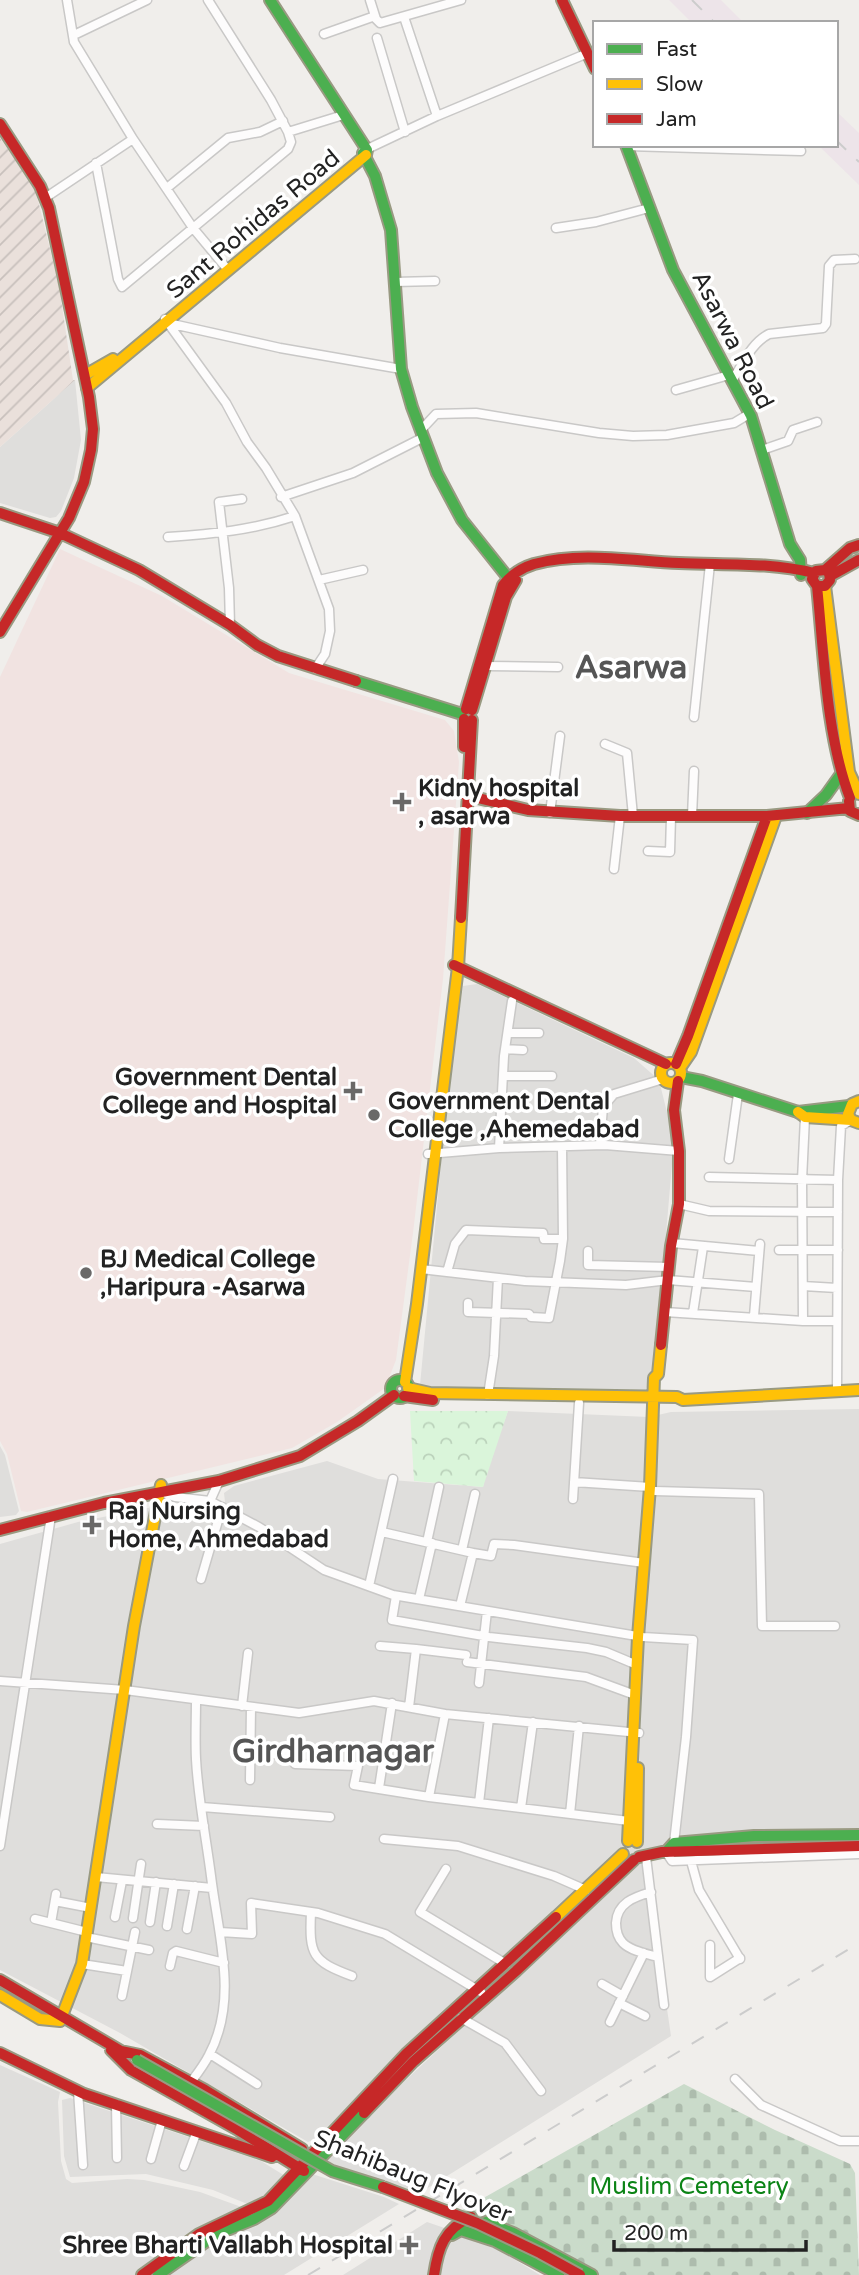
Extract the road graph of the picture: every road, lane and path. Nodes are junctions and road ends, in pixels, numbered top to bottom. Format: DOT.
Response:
graph roads {
  1 [pos="66,0"];
  2 [pos="147,0"];
  3 [pos="208,0"];
  4 [pos="265,0"];
  5 [pos="270,0"];
  6 [pos="370,0"];
  7 [pos="461,0"];
  8 [pos="562,0"];
  9 [pos="375,16"];
  10 [pos="404,17"];
  11 [pos="324,33"];
  12 [pos="74,35"];
  13 [pos="377,38"];
  14 [pos="588,53"];
  15 [pos="593,64"];
  16 [pos="340,116"];
  17 [pos="437,116"];
  18 [pos="283,121"];
  19 [pos="0,124"];
  20 [pos="288,132"];
  21 [pos="405,132"];
  22 [pos="134,139"];
  23 [pos="627,147"];
  24 [pos="662,147"];
  25 [pos="801,151"];
  26 [pos="365,153"];
  27 [pos="96,163"];
  28 [pos="167,188"];
  29 [pos="45,198"];
  30 [pos="649,208"];
  31 [pos="193,228"];
  32 [pos="556,228"];
  33 [pos="855,259"];
  34 [pos="226,268"];
  35 [pos="435,281"];
  36 [pos="395,282"];
  37 [pos="166,321"];
  38 [pos="401,369"];
  39 [pos="85,375"];
  40 [pos="731,378"];
  41 [pos="87,388"];
  42 [pos="676,390"];
  43 [pos="749,414"];
  44 [pos="817,422"];
  45 [pos="422,434"];
  46 [pos="762,450"];
  47 [pos="281,497"];
  48 [pos="242,499"];
  49 [pos="0,513"];
  50 [pos="295,516"];
  51 [pos="60,533"];
  52 [pos="224,534"];
  53 [pos="168,537"];
  54 [pos="854,558"];
  55 [pos="710,567"];
  56 [pos="363,570"];
  57 [pos="798,571"];
  58 [pos="821,578"];
  59 [pos="319,579"];
  60 [pos="510,581"];
  61 [pos="230,625"];
  62 [pos="0,632"];
  63 [pos="486,666"];
  64 [pos="558,667"];
  65 [pos="315,669"];
  66 [pos="831,679"];
  67 [pos="467,714"];
  68 [pos="694,717"];
  69 [pos="559,736"];
  70 [pos="605,744"];
  71 [pos="694,771"];
  72 [pos="841,774"];
  73 [pos="466,795"];
  74 [pos="854,798"];
  75 [pos="550,813"];
  76 [pos="807,813"];
  77 [pos="859,815"];
  78 [pos="620,816"];
  79 [pos="633,816"];
  80 [pos="692,816"];
  81 [pos="772,816"];
  82 [pos="671,817"];
  83 [pos="648,851"];
  84 [pos="614,869"];
  85 [pos="455,965"];
  86 [pos="512,1001"];
  87 [pos="508,1032"];
  88 [pos="539,1033"];
  89 [pos="505,1049"];
  90 [pos="523,1049"];
  91 [pos="672,1072"];
  92 [pos="504,1076"];
  93 [pos="552,1076"];
  94 [pos="738,1094"];
  95 [pos="854,1104"];
  96 [pos="802,1114"];
  97 [pos="855,1121"];
  98 [pos="600,1145"];
  99 [pos="562,1147"];
  100 [pos="499,1149"];
  101 [pos="679,1151"];
  102 [pos="431,1154"];
  103 [pos="729,1159"];
  104 [pos="709,1177"];
  105 [pos="802,1180"];
  106 [pos="838,1180"];
  107 [pos="679,1204"];
  108 [pos="802,1212"];
  109 [pos="838,1212"];
  110 [pos="563,1239"];
  111 [pos="672,1243"];
  112 [pos="703,1247"];
  113 [pos="779,1250"];
  114 [pos="838,1250"];
  115 [pos="588,1251"];
  116 [pos="803,1251"];
  117 [pos="669,1267"];
  118 [pos="421,1269"];
  119 [pos="447,1272"];
  120 [pos="498,1278"];
  121 [pos="668,1280"];
  122 [pos="556,1282"];
  123 [pos="697,1282"];
  124 [pos="803,1286"];
  125 [pos="756,1287"];
  126 [pos="837,1287"];
  127 [pos="468,1303"];
  128 [pos="665,1312"];
  129 [pos="693,1314"];
  130 [pos="496,1315"];
  131 [pos="754,1316"];
  132 [pos="803,1321"];
  133 [pos="837,1321"];
  134 [pos="401,1389"];
  135 [pos="859,1390"];
  136 [pos="837,1391"];
  137 [pos="488,1395"];
  138 [pos="656,1401"];
  139 [pos="579,1402"];
  140 [pos="393,1479"];
  141 [pos="219,1481"];
  142 [pos="574,1482"];
  143 [pos="439,1487"];
  144 [pos="160,1489"];
  145 [pos="653,1489"];
  146 [pos="475,1494"];
  147 [pos="573,1499"];
  148 [pos="210,1501"];
  149 [pos="222,1507"];
  150 [pos="51,1516"];
  151 [pos="0,1524"];
  152 [pos="0,1530"];
  153 [pos="382,1532"];
  154 [pos="430,1543"];
  155 [pos="462,1550"];
  156 [pos="473,1553"];
  157 [pos="644,1563"];
  158 [pos="201,1579"];
  159 [pos="369,1586"];
  160 [pos="396,1595"];
  161 [pos="419,1599"];
  162 [pos="460,1606"];
  163 [pos="486,1611"];
  164 [pos="835,1626"];
  165 [pos="485,1636"];
  166 [pos="640,1637"];
  167 [pos="380,1646"];
  168 [pos="416,1649"];
  169 [pos="247,1653"];
  170 [pos="481,1664"];
  171 [pos="636,1665"];
  172 [pos="0,1681"];
  173 [pos="27,1681"];
  174 [pos="479,1683"];
  175 [pos="125,1690"];
  176 [pos="635,1695"];
  177 [pos="197,1700"];
  178 [pos="392,1703"];
  179 [pos="247,1706"];
  180 [pos="409,1707"];
  181 [pos="445,1714"];
  182 [pos="489,1718"];
  183 [pos="533,1722"];
  184 [pos="579,1726"];
  185 [pos="636,1732"];
  186 [pos="251,1754"];
  187 [pos="289,1754"];
  188 [pos="295,1764"];
  189 [pos="250,1780"];
  190 [pos="379,1788"];
  191 [pos="429,1797"];
  192 [pos="479,1803"];
  193 [pos="202,1807"];
  194 [pos="521,1808"];
  195 [pos="570,1814"];
  196 [pos="330,1817"];
  197 [pos="629,1821"];
  198 [pos="157,1824"];
  199 [pos="204,1826"];
  200 [pos="859,1835"];
  201 [pos="384,1839"];
  202 [pos="0,1846"];
  203 [pos="859,1846"];
  204 [pos="678,1847"];
  205 [pos="638,1850"];
  206 [pos="664,1852"];
  207 [pos="859,1854"];
  208 [pos="691,1861"];
  209 [pos="141,1864"];
  210 [pos="446,1869"];
  211 [pos="96,1877"];
  212 [pos="122,1881"];
  213 [pos="138,1882"];
  214 [pos="156,1882"];
  215 [pos="174,1884"];
  216 [pos="195,1886"];
  217 [pos="212,1888"];
  218 [pos="586,1890"];
  219 [pos="650,1892"];
  220 [pos="91,1908"];
  221 [pos="311,1912"];
  222 [pos="115,1917"];
  223 [pos="133,1918"];
  224 [pos="35,1919"];
  225 [pos="150,1922"];
  226 [pos="51,1923"];
  227 [pos="167,1926"];
  228 [pos="187,1929"];
  229 [pos="135,1932"];
  230 [pos="220,1932"];
  231 [pos="87,1934"];
  232 [pos="539,1941"];
  233 [pos="710,1945"];
  234 [pos="132,1947"];
  235 [pos="149,1950"];
  236 [pos="644,1953"];
  237 [pos="658,1957"];
  238 [pos="224,1963"];
  239 [pos="82,1964"];
  240 [pos="506,1964"];
  241 [pos="170,1966"];
  242 [pos="127,1971"];
  243 [pos="352,1976"];
  244 [pos="0,1980"];
  245 [pos="602,1984"];
  246 [pos="0,1986"];
  247 [pos="477,1990"];
  248 [pos="0,1995"];
  249 [pos="122,1996"];
  250 [pos="487,1996"];
  251 [pos="621,1999"];
  252 [pos="664,2005"];
  253 [pos="645,2016"];
  254 [pos="62,2018"];
  255 [pos="461,2018"];
  256 [pos="610,2022"];
  257 [pos="118,2052"];
  258 [pos="0,2053"];
  259 [pos="210,2054"];
  260 [pos="407,2061"];
  261 [pos="136,2062"];
  262 [pos="736,2079"];
  263 [pos="191,2082"];
  264 [pos="257,2084"];
  265 [pos="78,2091"];
  266 [pos="541,2091"];
  267 [pos="116,2104"];
  268 [pos="162,2120"];
  269 [pos="197,2131"];
  270 [pos="859,2141"];
  271 [pos="314,2157"];
  272 [pos="117,2158"];
  273 [pos="151,2159"];
  274 [pos="83,2165"];
  275 [pos="184,2166"];
  276 [pos="299,2168"];
  277 [pos="142,2275"];
  278 [pos="158,2275"];
  279 [pos="436,2275"];
  280 [pos="559,2275"];
  281 [pos="571,2275"];
  282 [pos="580,2275"];
  283 [pos="592,2275"];
  1 -- 12 [label="street"];
  2 -- 12 [label="street"];
  3 -- 18 [label="street"];
  4 -- 16 [label="street"];
  5 -- 26 [label="street, Sant Rohidas Road"];
  6 -- 9 [label="street"];
  7 -- 10 [label="street"];
  8 -- 14 [label="street"];
  9 -- 10 [label="street"];
  9 -- 11 [label="street"];
  10 -- 17 [label="street"];
  12 -- 22 [label="street"];
  13 -- 21 [label="street"];
  14 -- 15 [label="street"];
  14 -- 17 [label="street"];
  16 -- 20 [label="street"];
  16 -- 26 [label="street"];
  17 -- 21 [label="street"];
  18 -- 20 [label="street"];
  18 -- 28 [label="street"];
  19 -- 29 [label="street"];
  20 -- 31 [label="street"];
  21 -- 26 [label="street"];
  22 -- 27 [label="street"];
  22 -- 28 [label="street"];
  23 -- 30 [label="street, Asarwa Road"];
  24 -- 25 [label="street"];
  26 -- 34 [label="street, Sant Rohidas Road"];
  26 -- 36 [label="street"];
  27 -- 29 [label="street"];
  27 -- 31 [label="street"];
  28 -- 31 [label="street"];
  29 -- 39 [label="street"];
  30 -- 32 [label="street"];
  30 -- 40 [label="street, Asarwa Road"];
  31 -- 34 [label="street"];
  33 -- 40 [label="street"];
  34 -- 37 [label="street, Sant Rohidas Road"];
  35 -- 36 [label="street"];
  36 -- 38 [label="street"];
  37 -- 38 [label="street"];
  37 -- 39 [label="street"];
  37 -- 41 [label="street, Sant Rohidas Road"];
  37 -- 47 [label="street"];
  38 -- 45 [label="street"];
  39 -- 41 [label="street"];
  40 -- 42 [label="street"];
  40 -- 43 [label="street, Asarwa Road"];
  41 -- 51 [label="street"];
  43 -- 45 [label="street"];
  43 -- 46 [label="street, Asarwa Road"];
  44 -- 46 [label="street"];
  45 -- 47 [label="street"];
  45 -- 60 [label="street"];
  46 -- 57 [label="street, Asarwa Road"];
  47 -- 50 [label="street"];
  48 -- 52 [label="street"];
  49 -- 51 [label="street"];
  50 -- 52 [label="street"];
  50 -- 59 [label="street"];
  51 -- 61 [label="street"];
  51 -- 62 [label="street"];
  52 -- 53 [label="street"];
  52 -- 61 [label="street"];
  54 -- 58 [label="street"];
  55 -- 57 [label="street"];
  55 -- 60 [label="street"];
  55 -- 68 [label="street"];
  56 -- 59 [label="street"];
  57 -- 58 [label="street"];
  58 -- 66 [label="street"];
  58 -- 66 [label="street"];
  59 -- 65 [label="street"];
  60 -- 63 [label="street"];
  60 -- 67 [label="street"];
  61 -- 65 [label="street"];
  63 -- 64 [label="street"];
  63 -- 67 [label="street"];
  65 -- 67 [label="street"];
  66 -- 72 [label="street"];
  66 -- 74 [label="street"];
  67 -- 73 [label="street"];
  69 -- 75 [label="street"];
  70 -- 79 [label="street"];
  71 -- 80 [label="street"];
  72 -- 74 [label="street"];
  72 -- 76 [label="street"];
  73 -- 75 [label="street"];
  73 -- 85 [label="street"];
  74 -- 76 [label="street"];
  74 -- 77 [label="street"];
  75 -- 78 [label="street"];
  76 -- 81 [label="street"];
  78 -- 79 [label="street"];
  78 -- 84 [label="street"];
  79 -- 82 [label="street"];
  80 -- 81 [label="street"];
  80 -- 82 [label="street"];
  81 -- 91 [label="street"];
  82 -- 83 [label="street"];
  85 -- 91 [label="street"];
  85 -- 102 [label="street"];
  86 -- 87 [label="street"];
  87 -- 88 [label="street"];
  87 -- 89 [label="street"];
  89 -- 90 [label="street"];
  89 -- 92 [label="street"];
  91 -- 94 [label="street"];
  91 -- 98 [label="street"];
  91 -- 101 [label="street"];
  92 -- 93 [label="street"];
  92 -- 100 [label="street"];
  94 -- 96 [label="street"];
  94 -- 103 [label="street"];
  95 -- 96 [label="street"];
  95 -- 97 [label="street"];
  96 -- 97 [label="street"];
  96 -- 105 [label="street"];
  97 -- 106 [label="street"];
  98 -- 99 [label="street"];
  98 -- 101 [label="street"];
  99 -- 100 [label="street"];
  99 -- 110 [label="street"];
  100 -- 102 [label="street"];
  101 -- 107 [label="street"];
  102 -- 118 [label="street"];
  102 -- 134 [label="street"];
  104 -- 105 [label="street"];
  105 -- 106 [label="street"];
  105 -- 108 [label="street"];
  106 -- 109 [label="street"];
  107 -- 108 [label="street"];
  107 -- 111 [label="street"];
  108 -- 109 [label="street"];
  108 -- 116 [label="street"];
  109 -- 114 [label="street"];
  110 -- 119 [label="street"];
  110 -- 122 [label="street"];
  111 -- 112 [label="street"];
  111 -- 117 [label="street"];
  112 -- 123 [label="street"];
  112 -- 125 [label="street"];
  113 -- 116 [label="street"];
  114 -- 116 [label="street"];
  114 -- 126 [label="street"];
  115 -- 117 [label="street"];
  116 -- 124 [label="street"];
  117 -- 121 [label="street"];
  118 -- 119 [label="street"];
  118 -- 134 [label="street"];
  119 -- 120 [label="street"];
  120 -- 122 [label="street"];
  120 -- 130 [label="street"];
  121 -- 122 [label="street"];
  121 -- 123 [label="street"];
  121 -- 128 [label="street"];
  122 -- 130 [label="street"];
  123 -- 125 [label="street"];
  123 -- 129 [label="street"];
  124 -- 126 [label="street"];
  124 -- 132 [label="street"];
  125 -- 131 [label="street"];
  126 -- 133 [label="street"];
  127 -- 130 [label="street"];
  128 -- 129 [label="street"];
  128 -- 138 [label="street"];
  129 -- 131 [label="street"];
  130 -- 137 [label="street"];
  131 -- 132 [label="street"];
  132 -- 133 [label="street"];
  133 -- 136 [label="street"];
  134 -- 137 [label="street"];
  134 -- 139 [label="street"];
  134 -- 141 [label="street"];
  134 -- 144 [label="street"];
  135 -- 136 [label="street"];
  136 -- 138 [label="street"];
  137 -- 138 [label="street"];
  138 -- 139 [label="street"];
  138 -- 145 [label="street"];
  139 -- 142 [label="street"];
  140 -- 153 [label="street"];
  141 -- 144 [label="street"];
  141 -- 148 [label="street"];
  142 -- 145 [label="street"];
  142 -- 147 [label="street"];
  143 -- 154 [label="street"];
  144 -- 148 [label="street"];
  144 -- 150 [label="street"];
  144 -- 151 [label="street"];
  144 -- 175 [label="street"];
  145 -- 157 [label="street"];
  145 -- 164 [label="street"];
  145 -- 166 [label="street"];
  146 -- 155 [label="street"];
  148 -- 149 [label="street"];
  149 -- 158 [label="street"];
  149 -- 159 [label="street"];
  150 -- 152 [label="street"];
  150 -- 173 [label="street"];
  153 -- 154 [label="street"];
  153 -- 159 [label="street"];
  154 -- 155 [label="street"];
  154 -- 161 [label="street"];
  155 -- 156 [label="street"];
  156 -- 157 [label="street"];
  156 -- 162 [label="street"];
  157 -- 166 [label="street"];
  159 -- 160 [label="street"];
  160 -- 161 [label="street"];
  160 -- 165 [label="street"];
  161 -- 162 [label="street"];
  162 -- 163 [label="street"];
  163 -- 165 [label="street"];
  163 -- 166 [label="street"];
  165 -- 170 [label="street"];
  165 -- 171 [label="street"];
  166 -- 171 [label="street"];
  166 -- 185 [label="street"];
  166 -- 204 [label="street"];
  167 -- 168 [label="street"];
  168 -- 170 [label="street"];
  168 -- 180 [label="street"];
  169 -- 179 [label="street"];
  170 -- 174 [label="street"];
  170 -- 176 [label="street"];
  171 -- 176 [label="street"];
  172 -- 173 [label="street"];
  173 -- 175 [label="street"];
  173 -- 202 [label="street"];
  175 -- 177 [label="street"];
  175 -- 211 [label="street"];
  176 -- 185 [label="street"];
  177 -- 179 [label="street"];
  177 -- 193 [label="street"];
  178 -- 179 [label="street"];
  178 -- 180 [label="street"];
  178 -- 190 [label="street"];
  179 -- 186 [label="street"];
  180 -- 181 [label="street"];
  181 -- 182 [label="street"];
  181 -- 191 [label="street"];
  182 -- 183 [label="street"];
  182 -- 192 [label="street"];
  183 -- 184 [label="street"];
  183 -- 194 [label="street"];
  184 -- 185 [label="street"];
  184 -- 195 [label="street"];
  185 -- 197 [label="street"];
  185 -- 205 [label="street"];
  186 -- 187 [label="street"];
  186 -- 189 [label="street"];
  188 -- 190 [label="street"];
  190 -- 191 [label="street"];
  191 -- 192 [label="street"];
  192 -- 194 [label="street"];
  193 -- 196 [label="street"];
  193 -- 199 [label="street"];
  194 -- 195 [label="street"];
  195 -- 197 [label="street"];
  197 -- 205 [label="street"];
  198 -- 199 [label="street"];
  199 -- 217 [label="street"];
  200 -- 204 [label="street"];
  201 -- 218 [label="street"];
  203 -- 204 [label="street"];
  204 -- 206 [label="street"];
  205 -- 206 [label="street"];
  205 -- 218 [label="street"];
  205 -- 219 [label="street"];
  205 -- 232 [label="street"];
  206 -- 208 [label="street"];
  207 -- 208 [label="street"];
  208 -- 233 [label="street"];
  209 -- 213 [label="street"];
  210 -- 240 [label="street"];
  211 -- 212 [label="street"];
  211 -- 220 [label="street"];
  212 -- 213 [label="street"];
  212 -- 222 [label="street"];
  213 -- 214 [label="street"];
  213 -- 223 [label="street"];
  214 -- 215 [label="street"];
  214 -- 225 [label="street"];
  215 -- 216 [label="street"];
  215 -- 227 [label="street"];
  216 -- 217 [label="street"];
  216 -- 228 [label="street"];
  217 -- 230 [label="street"];
  218 -- 232 [label="street"];
  219 -- 236 [label="street"];
  219 -- 237 [label="street"];
  220 -- 226 [label="street"];
  220 -- 231 [label="street"];
  221 -- 230 [label="street"];
  221 -- 243 [label="street"];
  221 -- 247 [label="street"];
  224 -- 226 [label="street"];
  226 -- 231 [label="street"];
  229 -- 234 [label="street"];
  230 -- 238 [label="street"];
  231 -- 234 [label="street"];
  231 -- 239 [label="street"];
  232 -- 240 [label="street"];
  232 -- 250 [label="street"];
  234 -- 235 [label="street"];
  234 -- 242 [label="street"];
  236 -- 237 [label="street"];
  236 -- 251 [label="street"];
  237 -- 252 [label="street"];
  238 -- 241 [label="street"];
  238 -- 259 [label="street"];
  239 -- 242 [label="street"];
  239 -- 254 [label="street"];
  240 -- 247 [label="street"];
  242 -- 249 [label="street"];
  244 -- 254 [label="street"];
  245 -- 251 [label="street"];
  246 -- 254 [label="street"];
  247 -- 250 [label="street"];
  247 -- 260 [label="street"];
  248 -- 254 [label="street"];
  250 -- 255 [label="street"];
  251 -- 253 [label="street"];
  251 -- 256 [label="street"];
  254 -- 257 [label="street"];
  255 -- 260 [label="street"];
  255 -- 266 [label="street"];
  257 -- 261 [label="street, Shahibaug Flyover"];
  257 -- 263 [label="street"];
  257 -- 276 [label="street"];
  258 -- 265 [label="street"];
  259 -- 263 [label="street"];
  259 -- 264 [label="street"];
  260 -- 271 [label="street"];
  261 -- 281 [label="street, Shahibaug Flyover, bridge"];
  261 -- 282 [label="street, Shahibaug Flyover, bridge"];
  262 -- 270 [label="street"];
  263 -- 271 [label="street"];
  265 -- 267 [label="street"];
  265 -- 274 [label="street"];
  267 -- 268 [label="street"];
  267 -- 272 [label="street"];
  268 -- 269 [label="street"];
  268 -- 273 [label="street"];
  269 -- 275 [label="street"];
  269 -- 276 [label="street"];
  271 -- 276 [label="street"];
  276 -- 277 [label="street"];
  276 -- 278 [label="street"];
  279 -- 280 [label="street"];
  279 -- 283 [label="street"];
}
